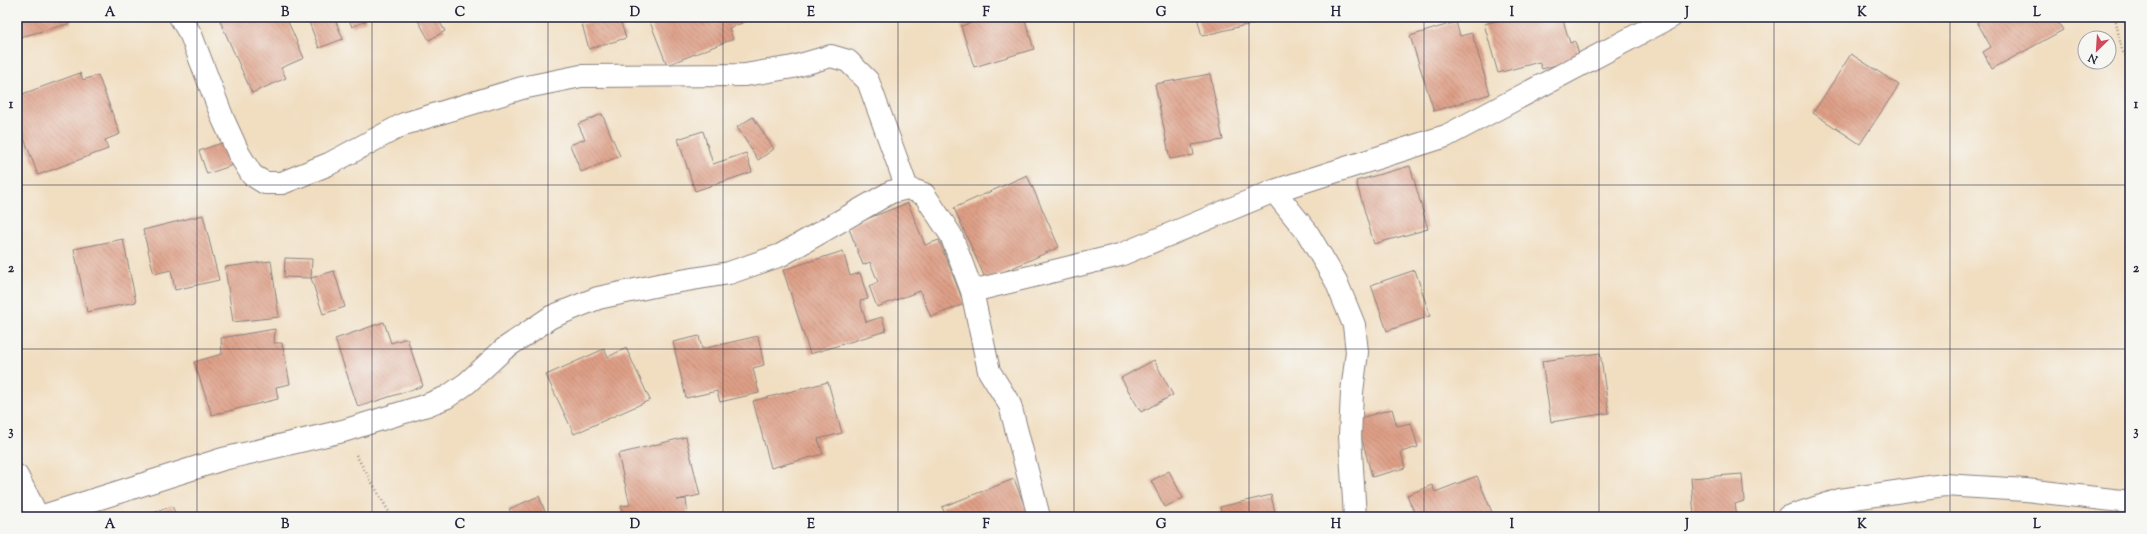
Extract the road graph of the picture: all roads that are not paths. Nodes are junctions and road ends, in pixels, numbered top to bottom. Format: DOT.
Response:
graph roads {
  1 [pos="180,17"];
  2 [pos="1671,17"];
  3 [pos="907,188"];
  4 [pos="1274,191"];
  5 [pos="972,291"];
  6 [pos="17,476"];
  7 [pos="2130,502"];
  8 [pos="39,517"];
  9 [pos="1039,517"];
  10 [pos="1355,517"];
  11 [pos="1788,517"];
  1 -- 3 [label="street"];
  2 -- 4 [label="street"];
  3 -- 5 [label="street"];
  3 -- 8 [label="street"];
  4 -- 5 [label="street"];
  4 -- 10 [label="street"];
  5 -- 9 [label="street"];
  6 -- 8 [label="street"];
  7 -- 11 [label="street"];
}
